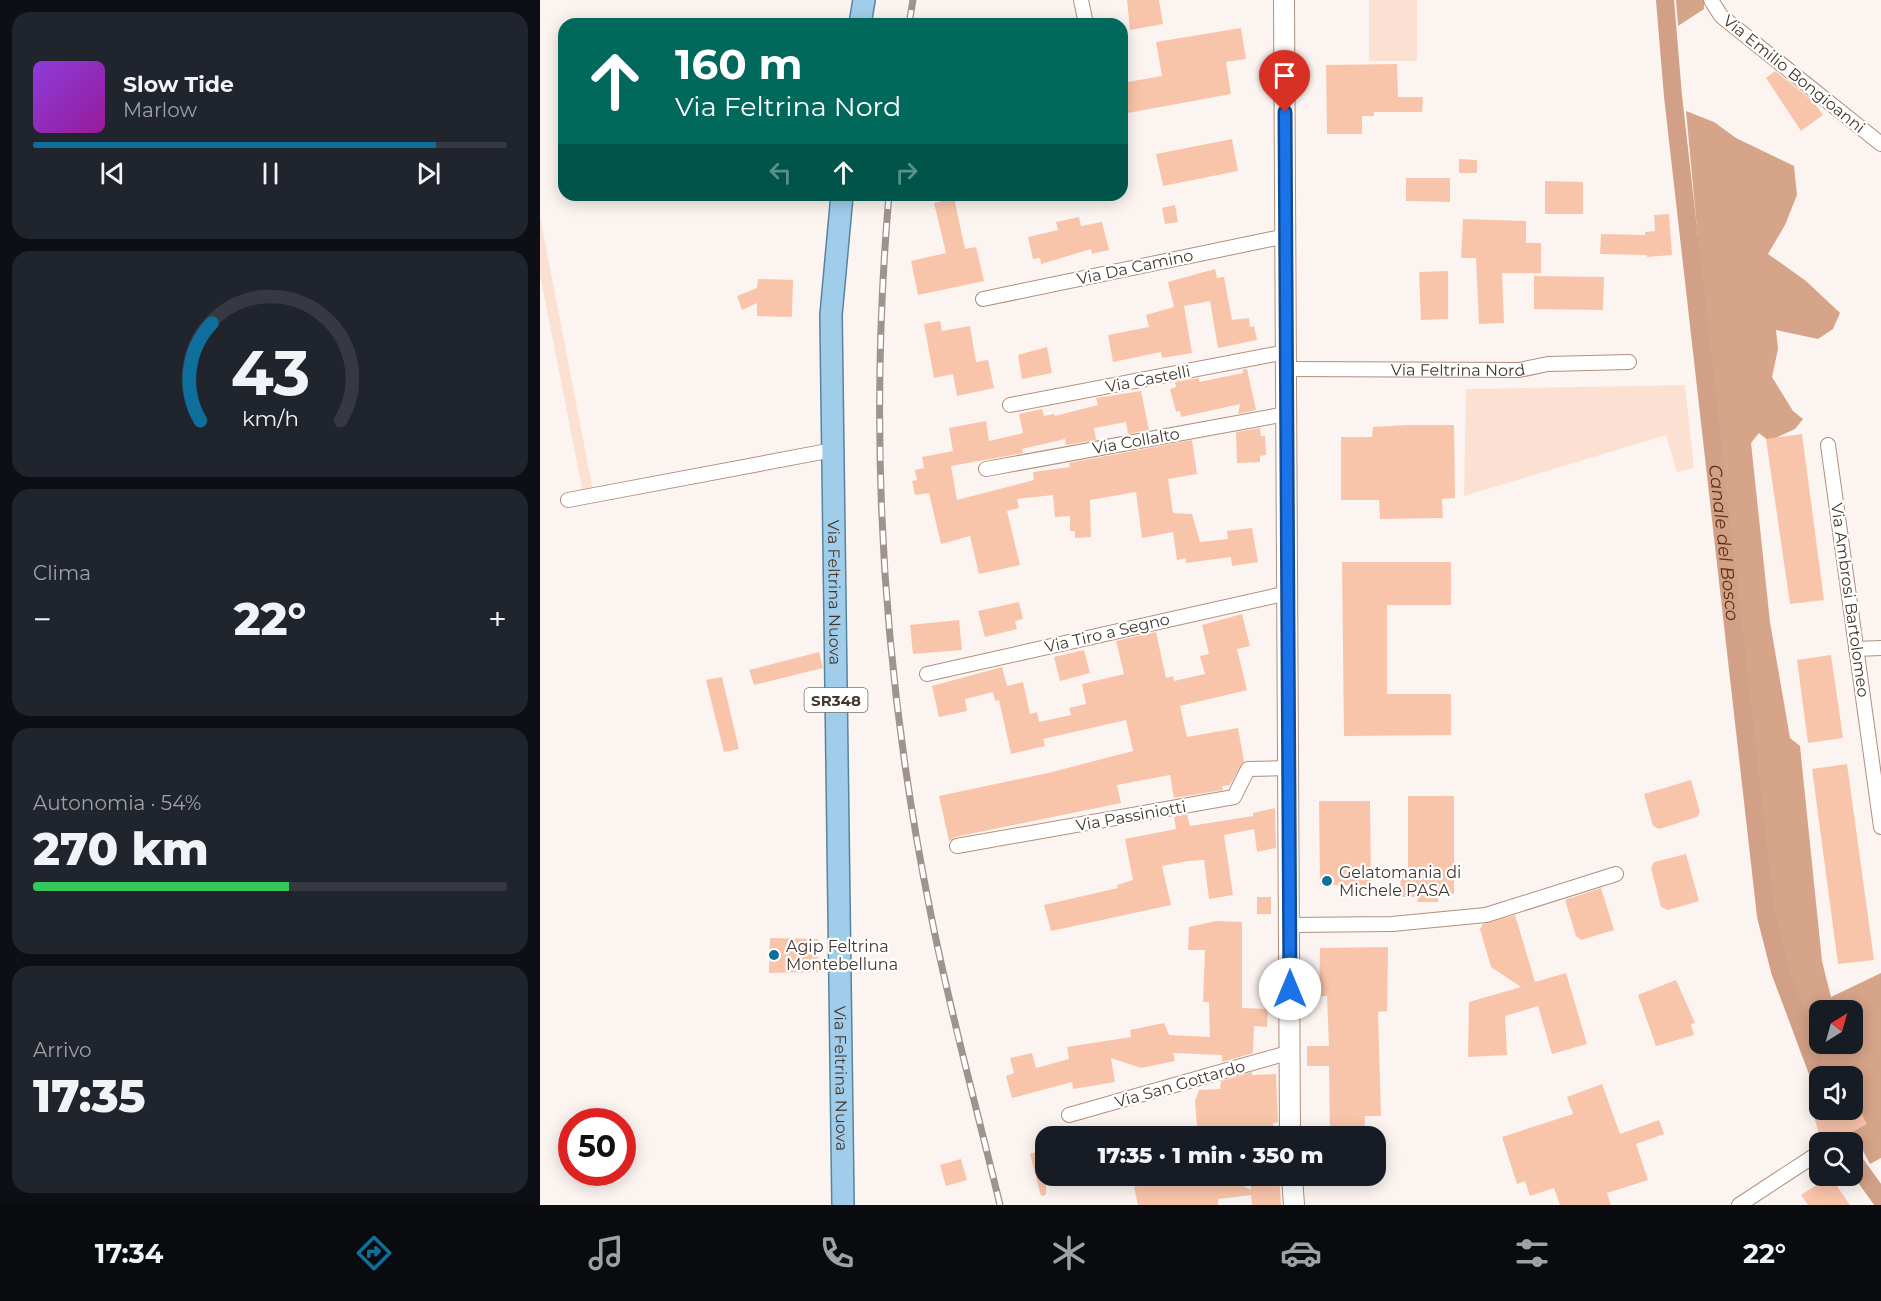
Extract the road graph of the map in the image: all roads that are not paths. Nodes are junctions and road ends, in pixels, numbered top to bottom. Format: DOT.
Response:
graph roads {
  1 [pos="864,0"];
  2 [pos="1081,0"];
  3 [pos="1284,0"];
  4 [pos="1711,0"];
  5 [pos="861,18"];
  6 [pos="1085,18"];
  7 [pos="1881,144"];
  8 [pos="841,201"];
  9 [pos="1286,236"];
  10 [pos="983,299"];
  11 [pos="1286,360"];
  12 [pos="1629,362"];
  13 [pos="1011,405"];
  14 [pos="1287,414"];
  15 [pos="1828,445"];
  16 [pos="833,450"];
  17 [pos="986,469"];
  18 [pos="567,500"];
  19 [pos="1288,593"];
  20 [pos="1881,648"];
  21 [pos="1856,649"];
  22 [pos="927,674"];
  23 [pos="1289,768"];
  24 [pos="1881,827"];
  25 [pos="957,846"];
  26 [pos="1616,874"];
  27 [pos="1290,925"];
  28 [pos="1291,1052"];
  29 [pos="1069,1115"];
  30 [pos="1290,1126"];
  31 [pos="1809,1159"];
  32 [pos="1293,1186"];
  33 [pos="843,1205"];
  34 [pos="1294,1205"];
  35 [pos="1739,1205"];
  1 -- 5 [label="main road"];
  2 -- 6 [label="street"];
  3 -- 9 [label="main road"];
  4 -- 7 [label="street, Via Emilio Bongioanni"];
  8 -- 16 [label="main road, Via Feltrina Nuova / SR348"];
  9 -- 10 [label="street, Via Da Camino"];
  9 -- 11 [label="main road"];
  11 -- 12 [label="street, Via Feltrina Nord"];
  11 -- 13 [label="street, Via Castelli"];
  11 -- 14 [label="main road"];
  14 -- 17 [label="street, Via Collalto"];
  14 -- 19 [label="main road"];
  15 -- 21 [label="street, Via Ambrosi Bartolomeo"];
  16 -- 18 [label="street"];
  16 -- 33 [label="main road, Via Feltrina Nuova / SR348"];
  19 -- 22 [label="street, Via Tiro a Segno"];
  19 -- 23 [label="main road"];
  20 -- 21 [label="street"];
  21 -- 24 [label="street, Via Ambrosi Bartolomeo"];
  23 -- 25 [label="street, Via Passiniotti"];
  23 -- 27 [label="main road"];
  26 -- 27 [label="street"];
  27 -- 28 [label="main road"];
  28 -- 29 [label="street, Via San Gottardo"];
  28 -- 30 [label="main road"];
  31 -- 35 [label="street"];
  32 -- 34 [label="main road"];
}
